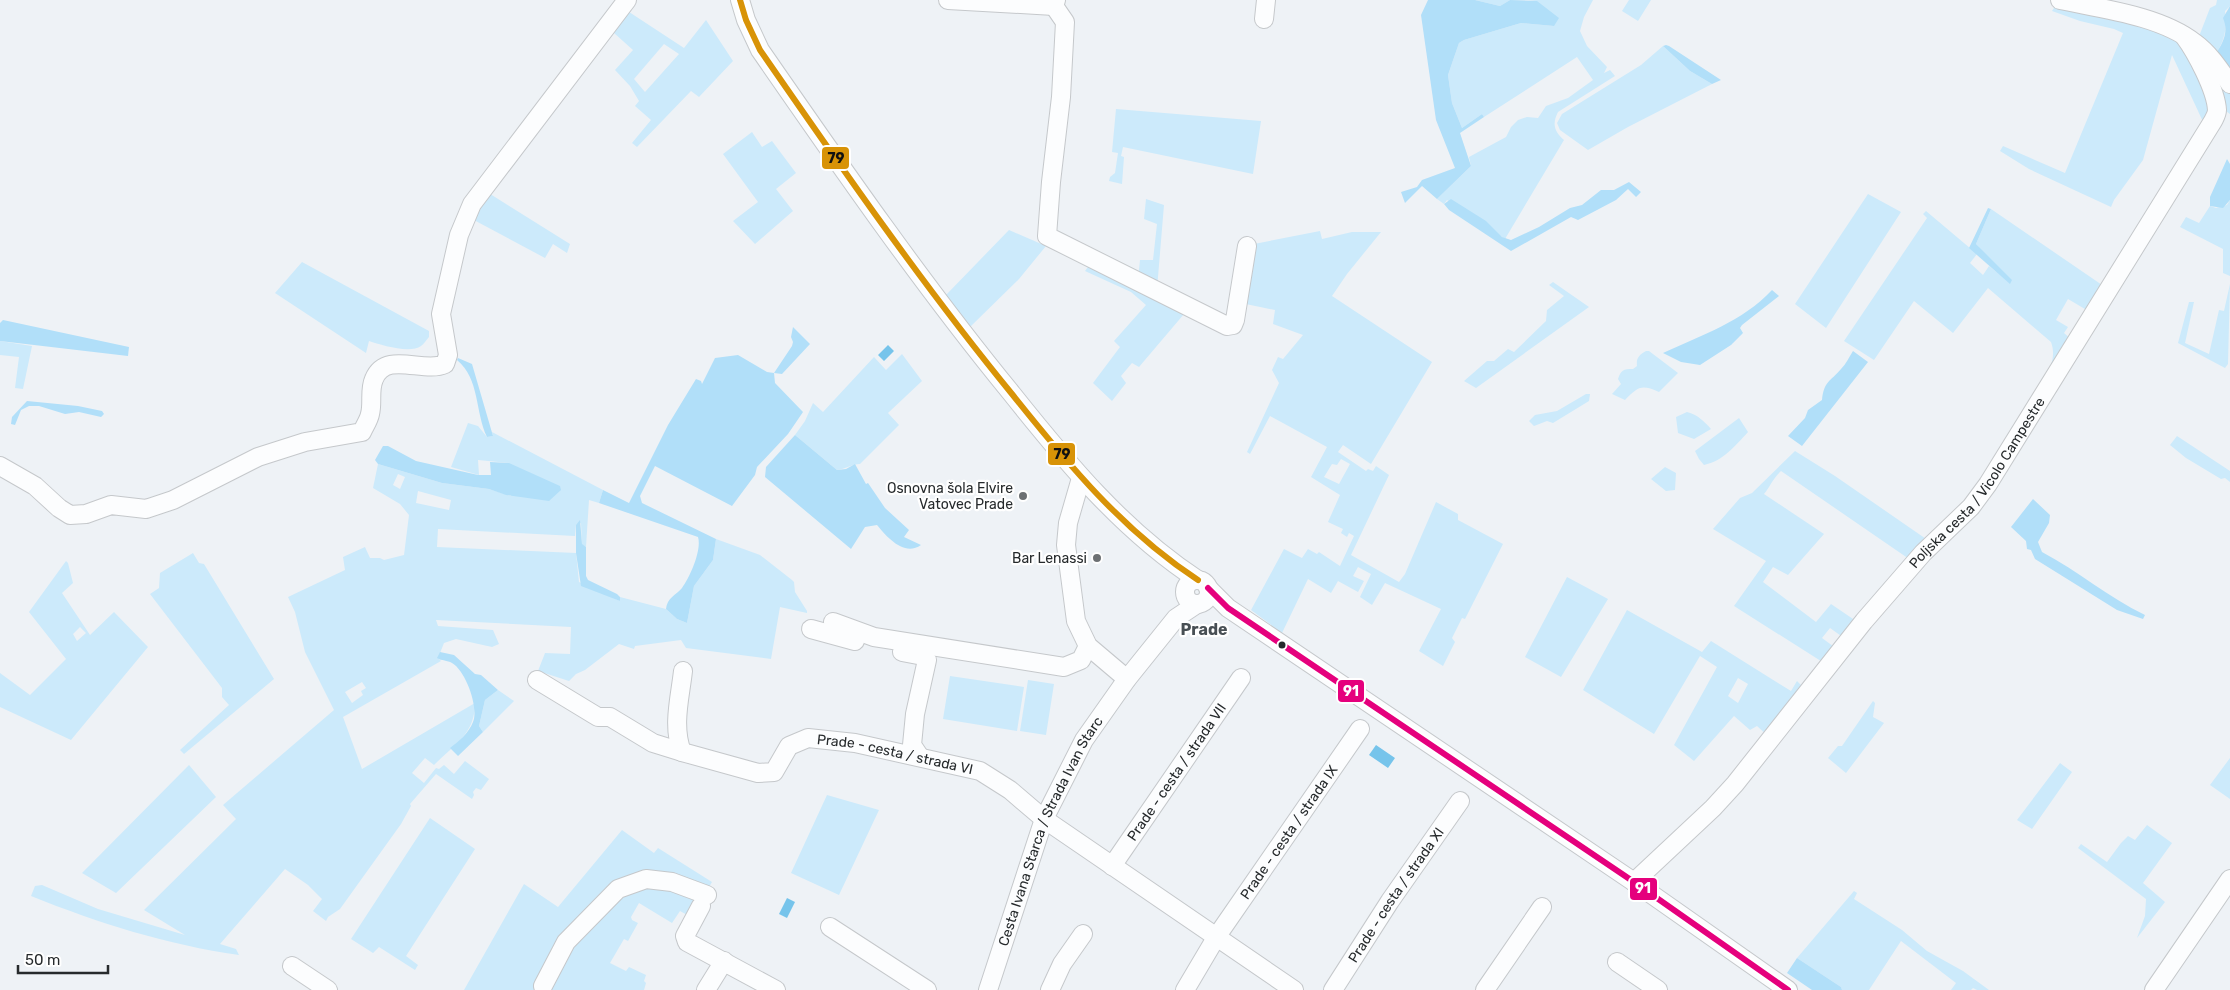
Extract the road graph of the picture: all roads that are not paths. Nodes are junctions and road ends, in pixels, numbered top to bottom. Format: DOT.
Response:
graph roads {
  1 [pos="628,0"];
  2 [pos="740,0"];
  3 [pos="948,0"];
  4 [pos="1266,0"];
  5 [pos="2060,0"];
  6 [pos="1055,3"];
  7 [pos="1264,19"];
  8 [pos="2184,36"];
  9 [pos="2230,84"];
  10 [pos="1247,246"];
  11 [pos="0,466"];
  12 [pos="1081,478"];
  13 [pos="1196,593"];
  14 [pos="833,622"];
  15 [pos="811,629"];
  16 [pos="1088,646"];
  17 [pos="683,671"];
  18 [pos="1127,678"];
  19 [pos="1241,678"];
  20 [pos="537,680"];
  21 [pos="1360,729"];
  22 [pos="682,752"];
  23 [pos="920,757"];
  24 [pos="1460,802"];
  25 [pos="1044,819"];
  26 [pos="1112,866"];
  27 [pos="2230,879"];
  28 [pos="1634,882"];
  29 [pos="1542,907"];
  30 [pos="830,927"];
  31 [pos="1083,934"];
  32 [pos="1217,936"];
  33 [pos="724,961"];
  34 [pos="1617,962"];
  35 [pos="292,966"];
  36 [pos="543,986"];
  37 [pos="328,990"];
  38 [pos="706,990"];
  39 [pos="776,990"];
  40 [pos="927,990"];
  41 [pos="988,990"];
  42 [pos="1050,990"];
  43 [pos="1185,990"];
  44 [pos="1294,990"];
  45 [pos="1333,990"];
  46 [pos="1485,990"];
  47 [pos="1658,990"];
  48 [pos="1788,990"];
  49 [pos="2154,990"];
  1 -- 11 [label="street"];
  2 -- 12 [label="street"];
  3 -- 6 [label="street"];
  4 -- 7 [label="street"];
  5 -- 8 [label="street"];
  6 -- 10 [label="street"];
  8 -- 9 [label="street"];
  8 -- 28 [label="street, Poljska cesta / Vicolo Campestre"];
  12 -- 13 [label="street"];
  12 -- 16 [label="street"];
  13 -- 18 [label="street, Cesta Ivana Starca / Strada Ivan Starc"];
  13 -- 28 [label="street"];
  14 -- 16 [label="street"];
  15 -- 23 [label="street"];
  16 -- 18 [label="street"];
  17 -- 22 [label="street"];
  18 -- 25 [label="street, Cesta Ivana Starca / Strada Ivan Starc"];
  19 -- 26 [label="street, Prade - cesta / strada VII"];
  20 -- 22 [label="street"];
  21 -- 32 [label="street, Prade - cesta / strada IX"];
  22 -- 23 [label="street, Prade - cesta / strada VI"];
  23 -- 25 [label="street, Prade - cesta / strada VI"];
  24 -- 45 [label="street, Prade - cesta / strada XI"];
  25 -- 26 [label="street, Prade - cesta / strada VI"];
  25 -- 41 [label="street, Cesta Ivana Starca / Strada Ivan Starc"];
  26 -- 32 [label="street, Prade - cesta / strada VI"];
  27 -- 49 [label="street"];
  28 -- 48 [label="street"];
  29 -- 46 [label="street"];
  30 -- 40 [label="street"];
  31 -- 42 [label="street"];
  32 -- 43 [label="street, Prade - cesta / strada IX"];
  32 -- 44 [label="street, Prade - cesta / strada VI"];
  33 -- 36 [label="street"];
  33 -- 38 [label="street"];
  33 -- 39 [label="street"];
  34 -- 47 [label="street"];
  35 -- 37 [label="street"];
}
